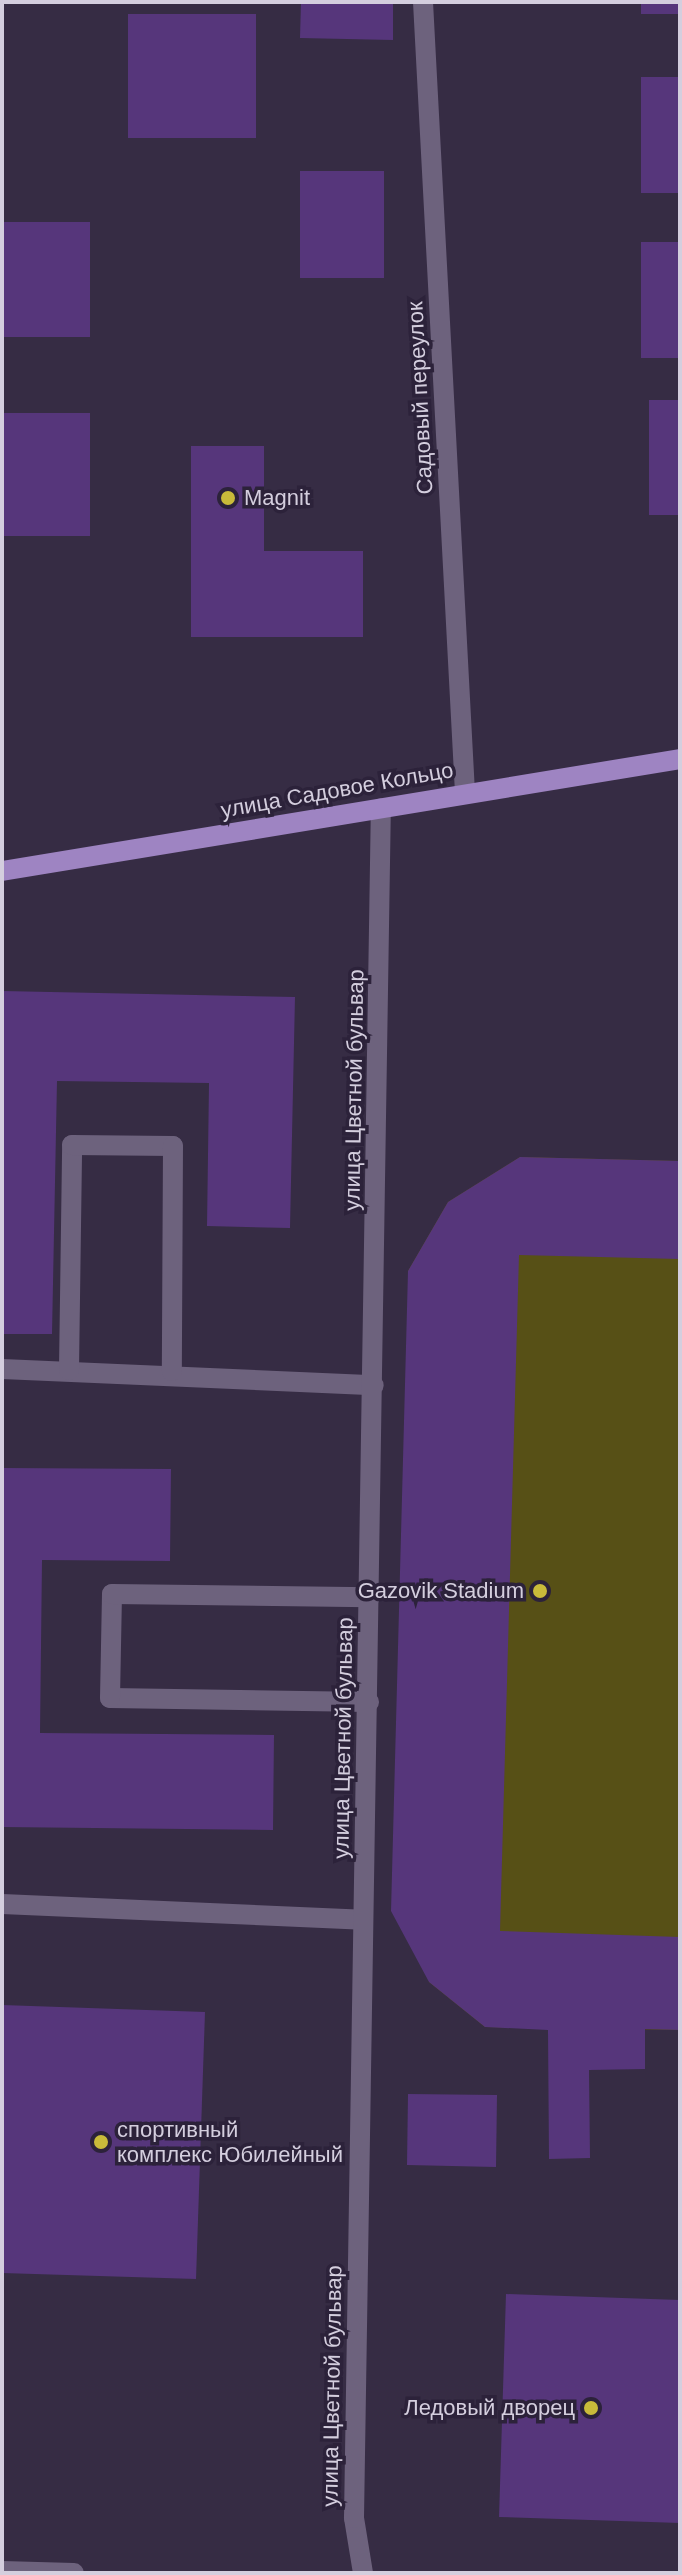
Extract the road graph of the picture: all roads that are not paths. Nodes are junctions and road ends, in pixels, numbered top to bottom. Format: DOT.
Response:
graph roads {
  1 [pos="423,2"];
  2 [pos="680,759"];
  3 [pos="465,792"];
  4 [pos="381,808"];
  5 [pos="2,871"];
  6 [pos="2,1369"];
  7 [pos="69,1370"];
  8 [pos="172,1371"];
  9 [pos="374,1385"];
  10 [pos="370,1597"];
  11 [pos="369,1702"];
  12 [pos="2,1904"];
  13 [pos="363,1920"];
  14 [pos="2,2571"];
  15 [pos="74,2573"];
  16 [pos="363,2573"];
  1 -- 3 [label="street, Садовый переулок"];
  2 -- 3 [label="main road, улица Садовое Кольцо"];
  3 -- 4 [label="main road, улица Садовое Кольцо"];
  4 -- 5 [label="main road, улица Садовое Кольцо"];
  4 -- 9 [label="street, улица Цветной бульвар"];
  6 -- 7 [label="street"];
  7 -- 8 [label="street"];
  7 -- 8 [label="street"];
  8 -- 9 [label="street"];
  9 -- 10 [label="street, улица Цветной бульвар"];
  10 -- 11 [label="street, улица Цветной бульвар"];
  10 -- 11 [label="street"];
  11 -- 13 [label="street, улица Цветной бульвар"];
  12 -- 13 [label="street"];
  13 -- 16 [label="street, улица Цветной бульвар"];
  14 -- 15 [label="street"];
}
